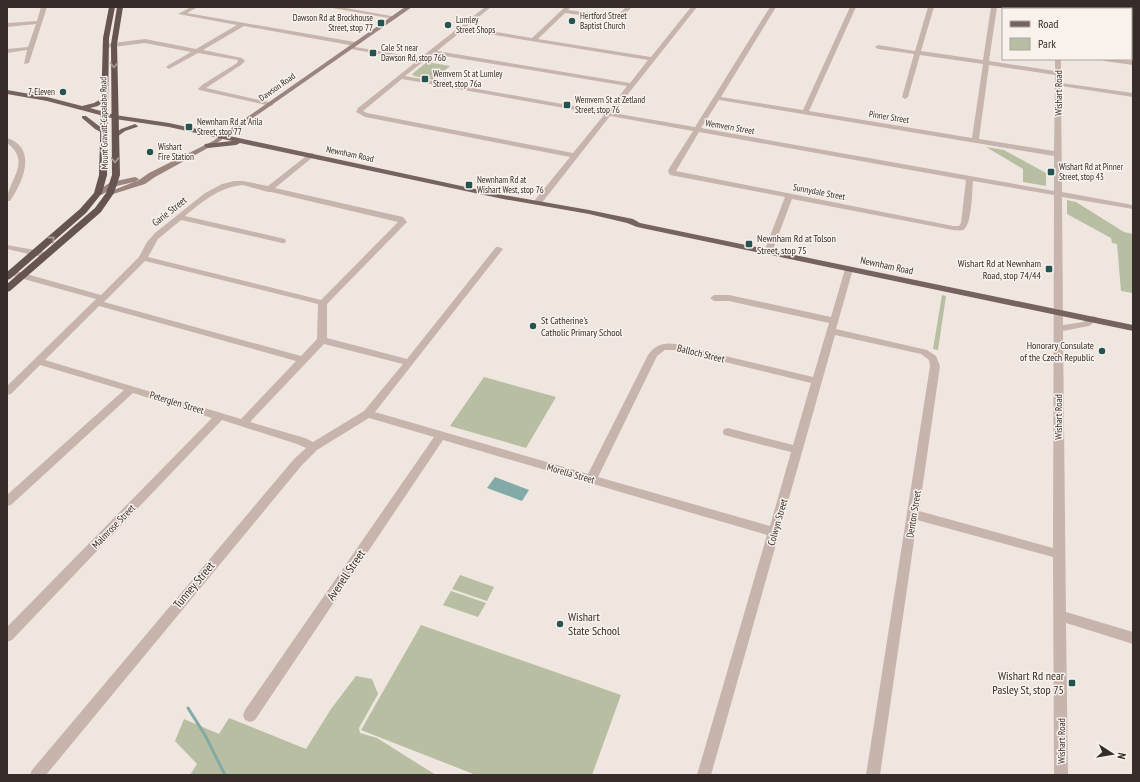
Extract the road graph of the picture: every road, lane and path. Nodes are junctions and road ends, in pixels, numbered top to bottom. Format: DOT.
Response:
graph roads {
  1 [pos="44,7"];
  2 [pos="112,7"];
  3 [pos="120,7"];
  4 [pos="195,7"];
  5 [pos="330,7"];
  6 [pos="333,7"];
  7 [pos="409,7"];
  8 [pos="488,7"];
  9 [pos="629,7"];
  10 [pos="694,7"];
  11 [pos="773,7"];
  12 [pos="853,7"];
  13 [pos="931,7"];
  14 [pos="994,7"];
  15 [pos="566,9"];
  16 [pos="394,17"];
  17 [pos="39,22"];
  18 [pos="7,25"];
  19 [pos="242,25"];
  20 [pos="461,28"];
  21 [pos="533,40"];
  22 [pos="114,44"];
  23 [pos="105,46"];
  24 [pos="353,46"];
  25 [pos="878,47"];
  26 [pos="31,48"];
  27 [pos="7,51"];
  28 [pos="197,51"];
  29 [pos="432,52"];
  30 [pos="918,53"];
  31 [pos="653,59"];
  32 [pos="422,60"];
  33 [pos="1058,60"];
  34 [pos="1111,60"];
  35 [pos="986,62"];
  36 [pos="26,63"];
  37 [pos="1133,63"];
  38 [pos="169,67"];
  39 [pos="1057,73"];
  40 [pos="401,77"];
  41 [pos="1058,84"];
  42 [pos="632,85"];
  43 [pos="7,92"];
  44 [pos="1133,95"];
  45 [pos="26,96"];
  46 [pos="905,97"];
  47 [pos="717,98"];
  48 [pos="105,99"];
  49 [pos="271,104"];
  50 [pos="115,106"];
  51 [pos="80,109"];
  52 [pos="805,112"];
  53 [pos="608,114"];
  54 [pos="84,117"];
  55 [pos="105,118"];
  56 [pos="115,120"];
  57 [pos="154,122"];
  58 [pos="135,126"];
  59 [pos="697,130"];
  60 [pos="193,131"];
  61 [pos="104,132"];
  62 [pos="115,136"];
  63 [pos="223,137"];
  64 [pos="7,140"];
  65 [pos="976,141"];
  66 [pos="246,142"];
  67 [pos="208,146"];
  68 [pos="1058,154"];
  69 [pos="310,156"];
  70 [pos="576,156"];
  71 [pos="152,175"];
  72 [pos="970,178"];
  73 [pos="114,184"];
  74 [pos="11,188"];
  75 [pos="268,190"];
  76 [pos="98,193"];
  77 [pos="110,193"];
  78 [pos="1057,193"];
  79 [pos="503,197"];
  80 [pos="790,197"];
  81 [pos="7,199"];
  82 [pos="538,202"];
  83 [pos="1133,207"];
  84 [pos="179,217"];
  85 [pos="637,225"];
  86 [pos="282,241"];
  87 [pos="7,247"];
  88 [pos="499,250"];
  89 [pos="768,252"];
  90 [pos="35,254"];
  91 [pos="46,256"];
  92 [pos="143,258"];
  93 [pos="849,269"];
  94 [pos="9,275"];
  95 [pos="22,276"];
  96 [pos="7,289"];
  97 [pos="714,298"];
  98 [pos="100,300"];
  99 [pos="323,303"];
  100 [pos="1058,312"];
  101 [pos="1094,319"];
  102 [pos="833,326"];
  103 [pos="1133,328"];
  104 [pos="1058,329"];
  105 [pos="322,340"];
  106 [pos="303,360"];
  107 [pos="39,361"];
  108 [pos="408,362"];
  109 [pos="817,381"];
  110 [pos="132,389"];
  111 [pos="7,392"];
  112 [pos="368,414"];
  113 [pos="220,416"];
  114 [pos="243,423"];
  115 [pos="728,432"];
  116 [pos="441,435"];
  117 [pos="313,447"];
  118 [pos="797,450"];
  119 [pos="592,479"];
  120 [pos="7,502"];
  121 [pos="913,514"];
  122 [pos="774,532"];
  123 [pos="1059,554"];
  124 [pos="1060,616"];
  125 [pos="7,636"];
  126 [pos="1133,638"];
  127 [pos="250,715"];
  128 [pos="37,775"];
  129 [pos="704,775"];
  130 [pos="873,775"];
  131 [pos="1061,775"];
  1 -- 17 [label="street"];
  2 -- 23 [label="highway, Mount Gravatt-Capalaba Road"];
  3 -- 22 [label="highway, Mount Gravatt-Capalaba Road"];
  4 -- 19 [label="street"];
  5 -- 6 [label="street"];
  6 -- 16 [label="street"];
  7 -- 16 [label="main road, Dawson Road"];
  8 -- 20 [label="street"];
  9 -- 15 [label="street"];
  10 -- 31 [label="street"];
  11 -- 47 [label="street"];
  12 -- 52 [label="street"];
  13 -- 30 [label="street"];
  14 -- 35 [label="street"];
  15 -- 21 [label="street"];
  16 -- 24 [label="main road, Dawson Road"];
  17 -- 18 [label="street"];
  17 -- 26 [label="street"];
  19 -- 24 [label="street"];
  19 -- 28 [label="street"];
  20 -- 21 [label="street"];
  20 -- 29 [label="street"];
  21 -- 31 [label="street"];
  22 -- 23 [label="street"];
  22 -- 28 [label="street"];
  22 -- 50 [label="highway, Mount Gravatt-Capalaba Road, one-way"];
  23 -- 48 [label="highway, Mount Gravatt-Capalaba Road"];
  24 -- 32 [label="street"];
  24 -- 49 [label="main road, Dawson Road"];
  25 -- 30 [label="street"];
  26 -- 27 [label="street"];
  26 -- 36 [label="street"];
  28 -- 38 [label="street"];
  28 -- 49 [label="street"];
  29 -- 32 [label="street"];
  29 -- 42 [label="street"];
  30 -- 35 [label="street"];
  30 -- 46 [label="street"];
  31 -- 42 [label="street"];
  32 -- 40 [label="street"];
  33 -- 39 [label="street, Wishart Road"];
  34 -- 37 [label="street"];
  35 -- 39 [label="street"];
  35 -- 65 [label="street"];
  39 -- 41 [label="street, Wishart Road"];
  40 -- 53 [label="street, Wemvern Street"];
  40 -- 70 [label="street"];
  41 -- 44 [label="street"];
  41 -- 68 [label="street, Wishart Road"];
  42 -- 53 [label="street"];
  43 -- 45 [label="main road, Newnham Road"];
  45 -- 51 [label="main road, Newnham Road"];
  45 -- 54 [label="main road, Newnham Road"];
  47 -- 52 [label="street, Pinner Street"];
  47 -- 59 [label="street"];
  48 -- 51 [label="main road"];
  48 -- 55 [label="highway, Mount Gravatt-Capalaba Road"];
  49 -- 63 [label="main road, Dawson Road"];
  50 -- 56 [label="highway, Mount Gravatt-Capalaba Road"];
  50 -- 57 [label="main road"];
  51 -- 55 [label="main road, Newnham Road"];
  52 -- 65 [label="street, Pinner Street"];
  53 -- 59 [label="street, Wemvern Street"];
  53 -- 70 [label="street"];
  54 -- 55 [label="main road, Newnham Road"];
  54 -- 61 [label="main road"];
  55 -- 56 [label="main road, Newnham Road"];
  55 -- 61 [label="highway, Mount Gravatt-Capalaba Road"];
  56 -- 57 [label="main road, Newnham Road"];
  56 -- 58 [label="main road, Newnham Road"];
  56 -- 62 [label="highway, Mount Gravatt-Capalaba Road"];
  57 -- 60 [label="main road, Newnham Road"];
  58 -- 60 [label="main road, Newnham Road"];
  58 -- 62 [label="main road"];
  59 -- 72 [label="street, Wemvern Street"];
  59 -- 80 [label="street, Sunnydale Street"];
  60 -- 63 [label="main road, Newnham Road"];
  61 -- 76 [label="highway, Mount Gravatt-Capalaba Road"];
  62 -- 73 [label="highway, Mount Gravatt-Capalaba Road, one-way"];
  63 -- 66 [label="main road, Newnham Road"];
  63 -- 67 [label="main road, Dawson Road"];
  64 -- 74 [label="street"];
  65 -- 68 [label="street, Pinner Street"];
  66 -- 67 [label="main road"];
  66 -- 69 [label="main road, Newnham Road"];
  67 -- 71 [label="main road, Dawson Road"];
  68 -- 78 [label="street, Wishart Road"];
  69 -- 75 [label="street"];
  69 -- 79 [label="main road, Newnham Road"];
  70 -- 82 [label="street"];
  71 -- 73 [label="main road, Dawson Road"];
  71 -- 77 [label="main road, Dawson Road"];
  72 -- 78 [label="street, Wemvern Street"];
  72 -- 80 [label="street, Sunnydale Street"];
  73 -- 76 [label="main road, Dawson Road"];
  73 -- 77 [label="highway, Mount Gravatt-Capalaba Road"];
  74 -- 81 [label="street"];
  75 -- 84 [label="street, Garie Street"];
  75 -- 99 [label="street, Garie Street"];
  90 -- 76 [label="highway, Mount Gravatt-Capalaba Road, one-way"];
  77 -- 91 [label="highway, Mount Gravatt-Capalaba Road"];
  78 -- 83 [label="street, Wemvern Street"];
  78 -- 100 [label="street, Wishart Road"];
  79 -- 82 [label="main road, Newnham Road"];
  79 -- 85 [label="main road, Newnham Road"];
  80 -- 89 [label="street"];
  82 -- 85 [label="main road, Newnham Road"];
  84 -- 86 [label="street"];
  84 -- 92 [label="street, Garie Street"];
  85 -- 89 [label="main road, Newnham Road"];
  87 -- 90 [label="street"];
  88 -- 108 [label="street"];
  89 -- 93 [label="main road, Newnham Road"];
  90 -- 91 [label="street"];
  90 -- 94 [label="highway, Mount Gravatt-Capalaba Road"];
  91 -- 95 [label="highway, Mount Gravatt-Capalaba Road"];
  92 -- 98 [label="street, Garie Street"];
  92 -- 99 [label="street"];
  93 -- 100 [label="main road, Newnham Road"];
  93 -- 102 [label="street, Colwyn Street"];
  94 -- 95 [label="street"];
  95 -- 96 [label="highway, Mount Gravatt-Capalaba Road"];
  95 -- 98 [label="street"];
  97 -- 102 [label="street, Denton Street"];
  98 -- 106 [label="street"];
  98 -- 107 [label="street, Garie Street"];
  99 -- 105 [label="street"];
  100 -- 101 [label="main road, Newnham Road"];
  100 -- 104 [label="street, Wishart Road"];
  101 -- 103 [label="main road, Newnham Road"];
  101 -- 104 [label="street"];
  102 -- 109 [label="street, Colwyn Street"];
  102 -- 121 [label="street, Denton Street"];
  104 -- 123 [label="street, Wishart Road"];
  105 -- 106 [label="street"];
  105 -- 108 [label="street"];
  106 -- 114 [label="street"];
  107 -- 110 [label="street, Peterglen Street"];
  107 -- 111 [label="street, Garie Street"];
  108 -- 112 [label="street"];
  109 -- 118 [label="street, Colwyn Street"];
  109 -- 119 [label="street, Balloch Street"];
  110 -- 113 [label="street, Peterglen Street"];
  110 -- 120 [label="street"];
  112 -- 116 [label="street, Morella Street"];
  112 -- 117 [label="street, Tunney Street"];
  113 -- 114 [label="street, Peterglen Street"];
  113 -- 125 [label="street, Malmrose Street"];
  114 -- 117 [label="street, Peterglen Street"];
  115 -- 118 [label="street"];
  116 -- 119 [label="street, Morella Street"];
  116 -- 127 [label="street, Avenell Street"];
  117 -- 128 [label="street, Tunney Street"];
  118 -- 122 [label="street, Colwyn Street"];
  119 -- 122 [label="street, Morella Street"];
  121 -- 123 [label="street"];
  121 -- 130 [label="street, Denton Street"];
  122 -- 129 [label="street, Colwyn Street"];
  123 -- 124 [label="street, Wishart Road"];
  124 -- 126 [label="street"];
  124 -- 131 [label="street, Wishart Road"];
}
